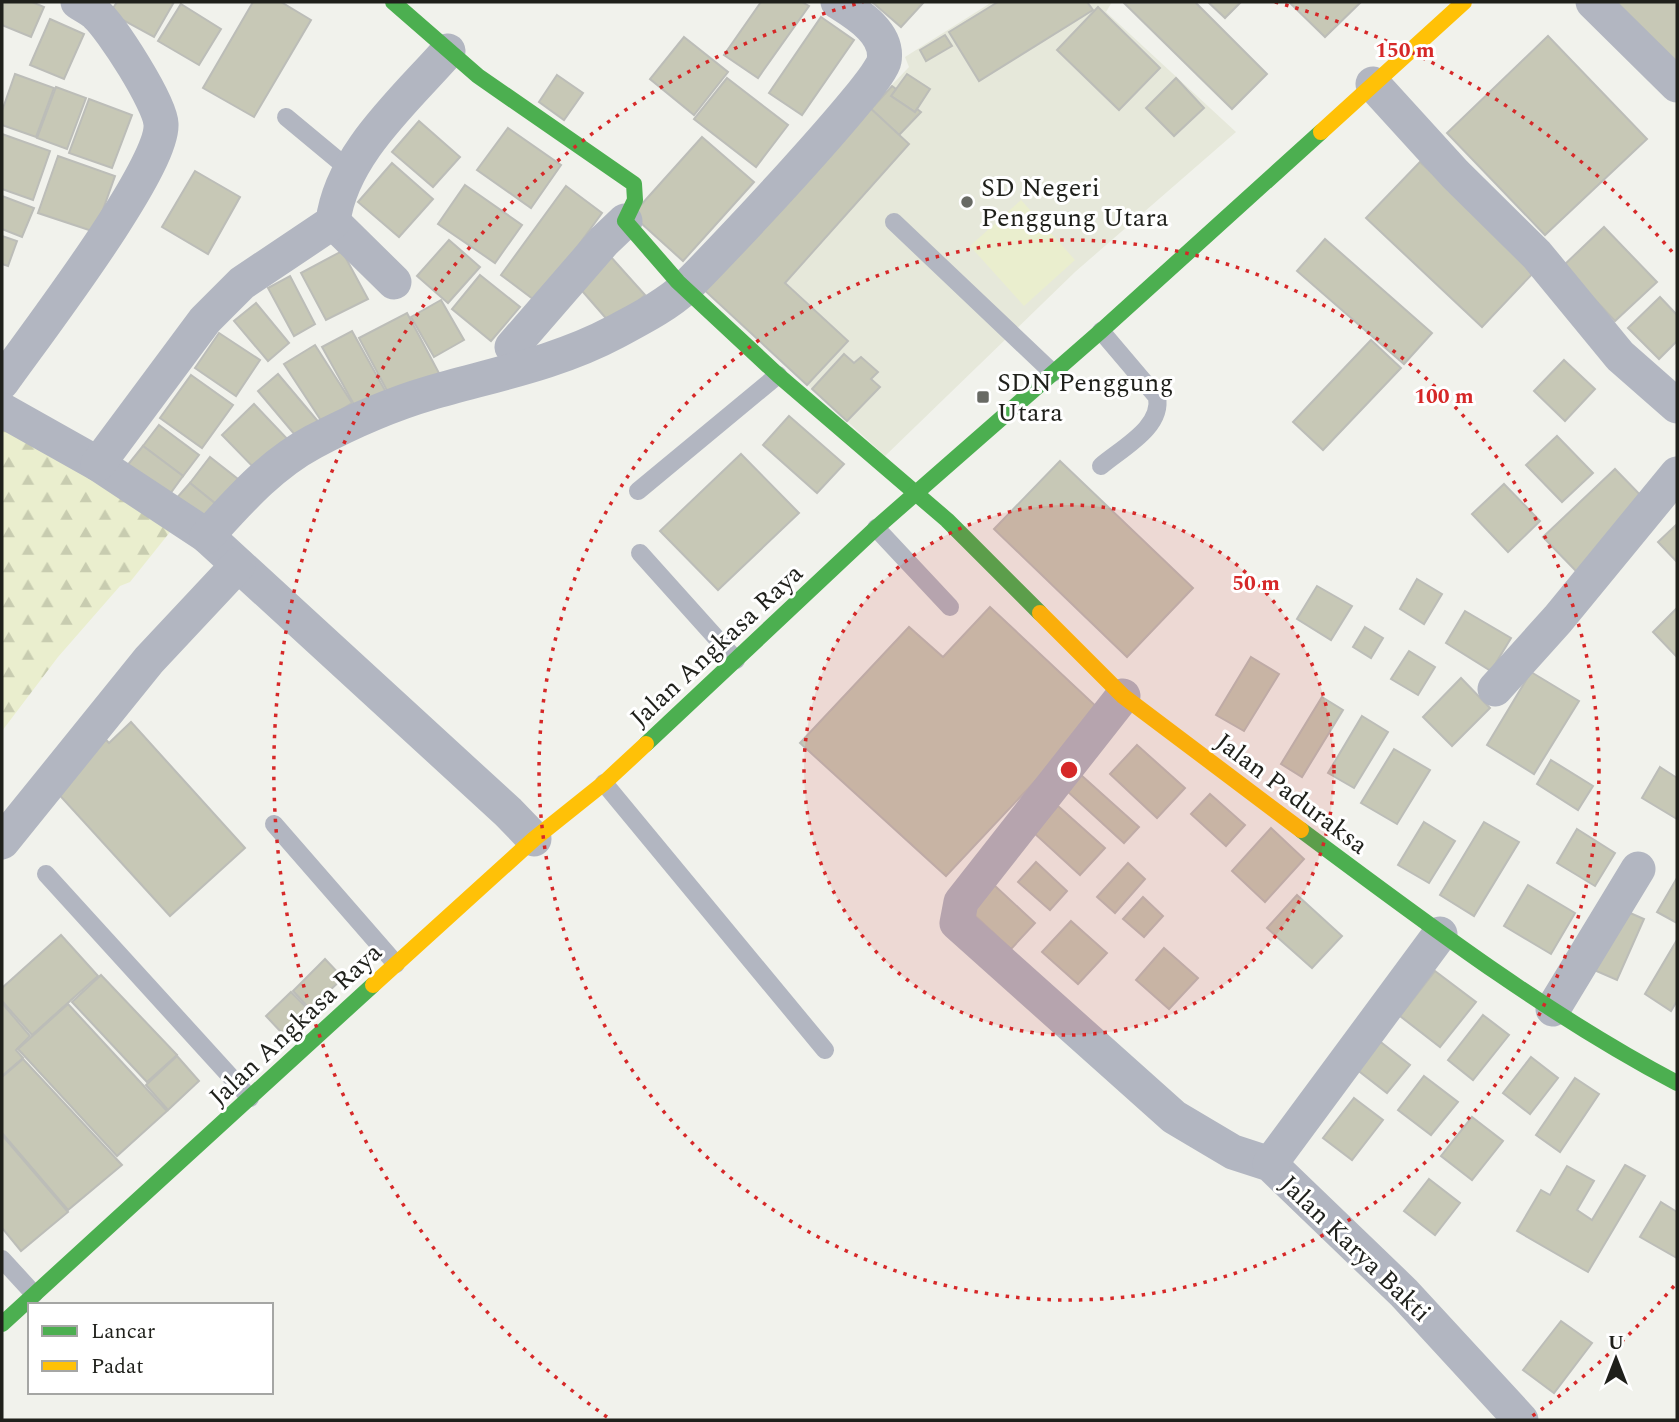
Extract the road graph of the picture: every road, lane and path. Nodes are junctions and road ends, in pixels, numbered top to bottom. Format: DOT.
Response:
graph roads {
  1 [pos="78,2"];
  2 [pos="393,2"];
  3 [pos="838,2"];
  4 [pos="1464,2"];
  5 [pos="1593,2"];
  6 [pos="448,51"];
  7 [pos="1373,84"];
  8 [pos="1677,85"];
  9 [pos="286,117"];
  10 [pos="351,171"];
  11 [pos="625,221"];
  12 [pos="333,222"];
  13 [pos="894,222"];
  14 [pos="678,280"];
  15 [pos="394,282"];
  16 [pos="1101,331"];
  17 [pos="512,347"];
  18 [pos="1053,373"];
  19 [pos="778,375"];
  20 [pos="2,382"];
  21 [pos="1677,406"];
  22 [pos="2,410"];
  23 [pos="98,464"];
  24 [pos="1101,466"];
  25 [pos="1677,474"];
  26 [pos="638,491"];
  27 [pos="916,494"];
  28 [pos="876,528"];
  29 [pos="207,536"];
  30 [pos="640,553"];
  31 [pos="238,565"];
  32 [pos="950,607"];
  33 [pos="736,660"];
  34 [pos="1495,689"];
  35 [pos="1123,696"];
  36 [pos="604,783"];
  37 [pos="274,824"];
  38 [pos="534,839"];
  39 [pos="2,842"];
  40 [pos="1637,869"];
  41 [pos="46,874"];
  42 [pos="1440,934"];
  43 [pos="396,964"];
  44 [pos="1553,1009"];
  45 [pos="825,1050"];
  46 [pos="1677,1083"];
  47 [pos="250,1098"];
  48 [pos="1270,1164"];
  49 [pos="2,1259"];
  50 [pos="34,1294"];
  51 [pos="2,1324"];
  52 [pos="1521,1420"];
  1 -- 20 [label="street"];
  2 -- 6 [label="street"];
  3 -- 14 [label="street"];
  4 -- 7 [label="street, Jalan Angkasa Raya"];
  5 -- 8 [label="street"];
  6 -- 10 [label="street"];
  6 -- 11 [label="street"];
  7 -- 16 [label="street, Jalan Angkasa Raya"];
  7 -- 21 [label="street"];
  9 -- 10 [label="lane"];
  10 -- 12 [label="street"];
  11 -- 14 [label="street, Jalan Paduraksa"];
  11 -- 17 [label="street"];
  12 -- 15 [label="street"];
  12 -- 23 [label="street"];
  13 -- 18 [label="lane"];
  14 -- 19 [label="street, Jalan Paduraksa"];
  14 -- 29 [label="street"];
  16 -- 18 [label="street, Jalan Angkasa Raya"];
  16 -- 24 [label="lane"];
  18 -- 27 [label="street, Jalan Angkasa Raya"];
  19 -- 26 [label="lane"];
  19 -- 27 [label="street, Jalan Paduraksa"];
  22 -- 23 [label="street"];
  23 -- 29 [label="street"];
  25 -- 34 [label="street"];
  27 -- 28 [label="street, Jalan Angkasa Raya"];
  27 -- 35 [label="street, Jalan Paduraksa"];
  28 -- 32 [label="lane"];
  28 -- 33 [label="street, Jalan Angkasa Raya"];
  29 -- 31 [label="street"];
  30 -- 33 [label="lane"];
  31 -- 38 [label="street"];
  31 -- 39 [label="street"];
  33 -- 36 [label="street, Jalan Angkasa Raya"];
  35 -- 42 [label="street, Jalan Paduraksa"];
  35 -- 48 [label="street"];
  36 -- 38 [label="street, Jalan Angkasa Raya"];
  36 -- 45 [label="lane"];
  37 -- 43 [label="lane"];
  38 -- 43 [label="street, Jalan Angkasa Raya"];
  40 -- 44 [label="street"];
  41 -- 47 [label="lane"];
  42 -- 44 [label="street, Jalan Paduraksa"];
  42 -- 48 [label="street, Jalan Karya Bakti"];
  43 -- 47 [label="street, Jalan Angkasa Raya"];
  44 -- 46 [label="street, Jalan Paduraksa"];
  47 -- 50 [label="street, Jalan Angkasa Raya"];
  48 -- 52 [label="street, Jalan Karya Bakti"];
  49 -- 50 [label="lane"];
  50 -- 51 [label="street, Jalan Angkasa Raya"];
}
